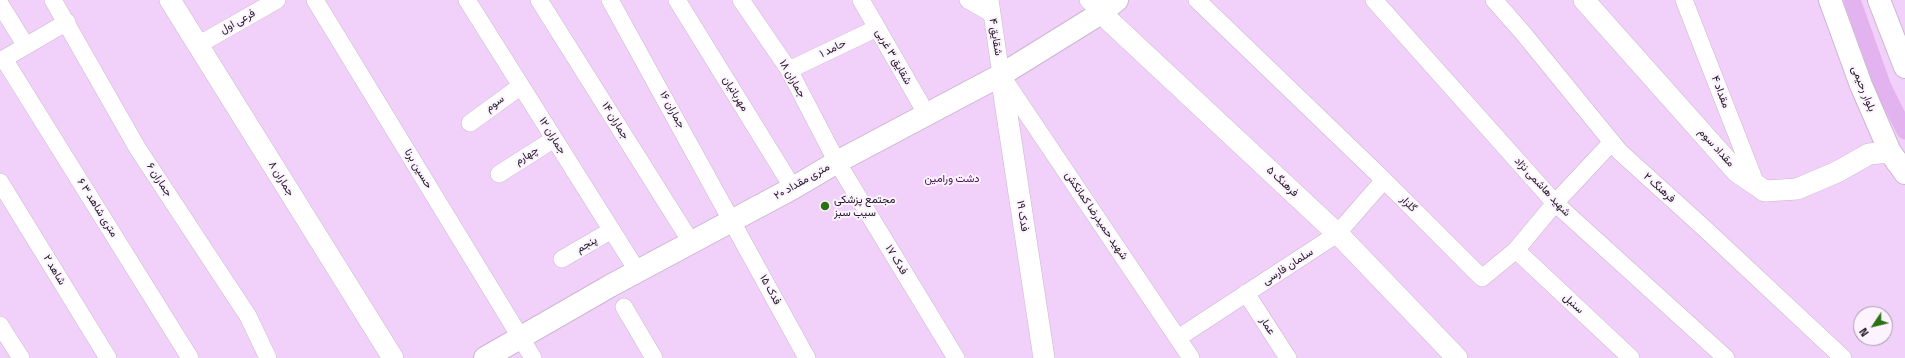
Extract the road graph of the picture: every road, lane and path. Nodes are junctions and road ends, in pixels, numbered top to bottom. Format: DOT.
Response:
graph roads {
  1 [pos="53,0"];
  2 [pos="170,0"];
  3 [pos="277,0"];
  4 [pos="315,0"];
  5 [pos="467,0"];
  6 [pos="539,0"];
  7 [pos="610,0"];
  8 [pos="677,0"];
  9 [pos="741,0"];
  10 [pos="861,0"];
  11 [pos="968,0"];
  12 [pos="1196,0"];
  13 [pos="1374,0"];
  14 [pos="1494,0"];
  15 [pos="1584,0"];
  16 [pos="1684,0"];
  17 [pos="1830,0"];
  18 [pos="1879,0"];
  19 [pos="0,4"];
  20 [pos="1102,4"];
  21 [pos="990,6"];
  22 [pos="67,22"];
  23 [pos="877,28"];
  24 [pos="198,45"];
  25 [pos="26,46"];
  26 [pos="2,60"];
  27 [pos="1905,67"];
  28 [pos="789,70"];
  29 [pos="1001,75"];
  30 [pos="521,86"];
  31 [pos="926,114"];
  32 [pos="470,123"];
  33 [pos="554,139"];
  34 [pos="1612,142"];
  35 [pos="1890,152"];
  36 [pos="836,162"];
  37 [pos="1905,173"];
  38 [pos="499,174"];
  39 [pos="1384,180"];
  40 [pos="0,182"];
  41 [pos="1756,184"];
  42 [pos="793,188"];
  43 [pos="1555,203"];
  44 [pos="732,221"];
  45 [pos="612,230"];
  46 [pos="1338,234"];
  47 [pos="691,242"];
  48 [pos="1516,250"];
  49 [pos="562,259"];
  50 [pos="638,272"];
  51 [pos="1246,293"];
  52 [pos="624,307"];
  53 [pos="0,325"];
  54 [pos="520,338"];
  55 [pos="1178,338"];
  56 [pos="20,358"];
  57 [pos="108,358"];
  58 [pos="190,358"];
  59 [pos="268,358"];
  60 [pos="393,358"];
  61 [pos="485,358"];
  62 [pos="533,358"];
  63 [pos="654,358"];
  64 [pos="807,358"];
  65 [pos="956,358"];
  66 [pos="1044,358"];
  67 [pos="1191,358"];
  68 [pos="1288,358"];
  69 [pos="1457,358"];
  70 [pos="1631,358"];
  71 [pos="1726,358"];
  72 [pos="1843,358"];
  1 -- 22 [label="street, جماران ۶"];
  2 -- 24 [label="street, جماران ۸"];
  3 -- 24 [label="street, فرعی اول"];
  4 -- 54 [label="street, حسین برنا"];
  5 -- 30 [label="street, جماران ۱۲"];
  6 -- 47 [label="street, جماران ۱۴"];
  7 -- 44 [label="street, جماران ۱۶"];
  8 -- 42 [label="street, مهربانیان"];
  9 -- 28 [label="street, جماران ۱۸"];
  10 -- 23 [label="street, شقایق ۳ غربی"];
  11 -- 21 [label="street"];
  12 -- 39 [label="street, گلزار"];
  13 -- 43 [label="street, شهید هاشمی نژاد"];
  14 -- 34 [label="street, فرهنگ ۲"];
  15 -- 41 [label="street, مقداد سوم"];
  16 -- 41 [label="street, مقداد ۴"];
  17 -- 35 [label="main road, بلوار رحیمی"];
  18 -- 27 [label="main road"];
  19 -- 25 [label="street"];
  20 -- 29 [label="main road, ۲۰ متری مقداد"];
  20 -- 46 [label="street, فرهنگ ۵"];
  21 -- 29 [label="street, شقایق ۴"];
  22 -- 25 [label="street"];
  22 -- 59 [label="street, جماران ۶"];
  23 -- 28 [label="street, حامد ۱"];
  23 -- 31 [label="street, شقایق ۳ غربی"];
  24 -- 60 [label="street, جماران ۸"];
  25 -- 26 [label="street"];
  26 -- 58 [label="street, ۶ متری شاهد ۳"];
  28 -- 36 [label="street, جماران ۱۸"];
  29 -- 31 [label="main road, ۲۰ متری مقداد"];
  29 -- 55 [label="street, شهید حمیدرضا کمانکش"];
  29 -- 66 [label="street, فدک ۱۹"];
  30 -- 32 [label="street, سوم"];
  30 -- 33 [label="street, جماران ۱۲"];
  31 -- 36 [label="main road, ۲۰ متری مقداد"];
  33 -- 38 [label="street, چهارم"];
  33 -- 45 [label="street, جماران ۱۲"];
  34 -- 43 [label="street, گلزار"];
  34 -- 72 [label="street, فرهنگ ۲"];
  35 -- 37 [label="main road, بلوار رحیمی"];
  35 -- 41 [label="street, مقداد سوم"];
  36 -- 42 [label="main road, ۲۰ متری مقداد"];
  36 -- 65 [label="street, فدک ۱۷"];
  39 -- 46 [label="street, سلمان فارسی"];
  39 -- 48 [label="street, گلزار"];
  40 -- 57 [label="street, شاهد ۲"];
  42 -- 44 [label="main road, ۲۰ متری مقداد"];
  43 -- 48 [label="street, گلزار"];
  43 -- 71 [label="street, شهید هاشمی نژاد"];
  44 -- 47 [label="main road, ۲۰ متری مقداد"];
  44 -- 64 [label="street, فدک ۱۵"];
  45 -- 49 [label="street, پنجم"];
  45 -- 50 [label="street, جماران ۱۲"];
  46 -- 51 [label="street, سلمان فارسی"];
  46 -- 69 [label="street, فرهنگ ۵"];
  47 -- 50 [label="main road, ۲۰ متری مقداد"];
  48 -- 70 [label="street, سنبل"];
  50 -- 54 [label="main road, ۲۰ متری مقداد"];
  51 -- 55 [label="street, سلمان فارسی"];
  51 -- 68 [label="street, عمار"];
  52 -- 63 [label="street"];
  53 -- 56 [label="street"];
  54 -- 61 [label="main road, ۲۰ متری مقداد"];
  54 -- 62 [label="street, حسین برنا"];
  55 -- 67 [label="street, شهید حمیدرضا کمانکش"];
}
